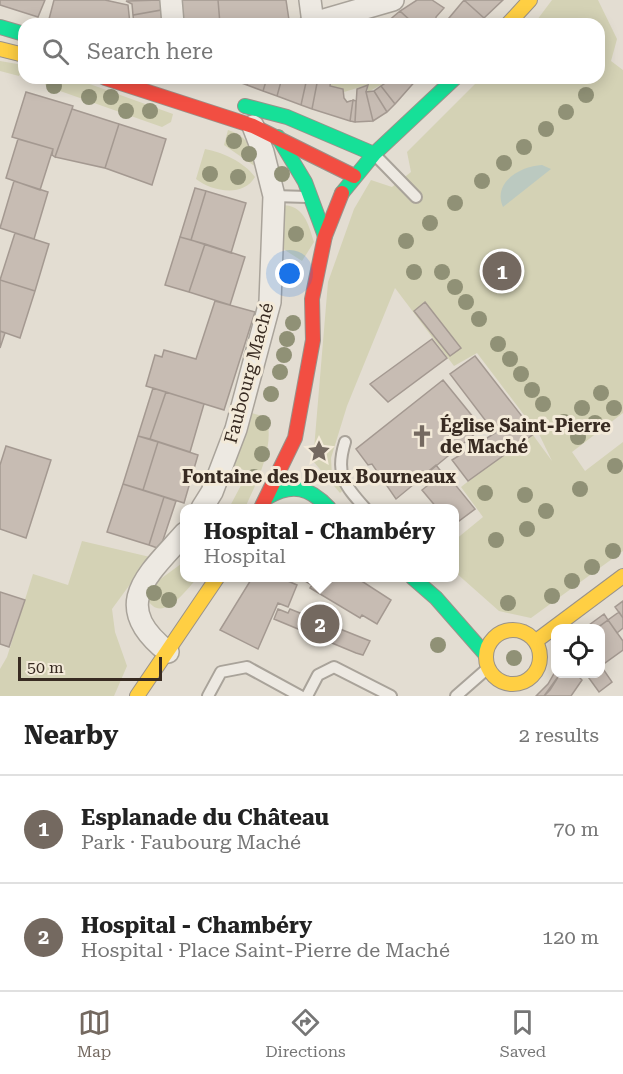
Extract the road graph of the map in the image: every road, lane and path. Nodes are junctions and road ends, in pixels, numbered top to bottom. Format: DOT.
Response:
graph roads {
  1 [pos="171,0"];
  2 [pos="310,0"];
  3 [pos="391,0"];
  4 [pos="530,0"];
  5 [pos="172,18"];
  6 [pos="312,18"];
  7 [pos="332,18"];
  8 [pos="514,18"];
  9 [pos="0,27"];
  10 [pos="18,32"];
  11 [pos="0,49"];
  12 [pos="18,54"];
  13 [pos="124,84"];
  14 [pos="171,84"];
  15 [pos="449,84"];
  16 [pos="202,94"];
  17 [pos="234,103"];
  18 [pos="253,126"];
  19 [pos="278,136"];
  20 [pos="374,154"];
  21 [pos="354,176"];
  22 [pos="274,196"];
  23 [pos="312,197"];
  24 [pos="416,197"];
  25 [pos="325,236"];
  26 [pos="345,442"];
  27 [pos="291,450"];
  28 [pos="280,472"];
  29 [pos="280,488"];
  30 [pos="315,495"];
  31 [pos="265,503"];
  32 [pos="204,504"];
  33 [pos="286,504"];
  34 [pos="324,504"];
  35 [pos="361,504"];
  36 [pos="180,539"];
  37 [pos="623,576"];
  38 [pos="214,582"];
  39 [pos="418,582"];
  40 [pos="436,598"];
  41 [pos="489,629"];
  42 [pos="536,641"];
  43 [pos="168,652"];
  44 [pos="488,665"];
  45 [pos="520,684"];
  46 [pos="137,696"];
  47 [pos="152,696"];
  48 [pos="208,696"];
  49 [pos="300,696"];
  50 [pos="307,696"];
  51 [pos="391,696"];
  52 [pos="456,696"];
  53 [pos="489,696"];
  54 [pos="511,696"];
  1 -- 5 [label="street"];
  2 -- 6 [label="street"];
  3 -- 7 [label="street"];
  4 -- 8 [label="main road"];
  9 -- 10 [label="main road"];
  11 -- 12 [label="main road"];
  13 -- 18 [label="main road"];
  14 -- 16 [label="main road"];
  15 -- 20 [label="main road"];
  17 -- 20 [label="main road"];
  18 -- 19 [label="main road"];
  18 -- 22 [label="street, Faubourg Maché"];
  19 -- 21 [label="main road"];
  19 -- 23 [label="main road"];
  20 -- 21 [label="main road"];
  20 -- 24 [label="lane"];
  21 -- 25 [label="main road"];
  22 -- 23 [label="lane"];
  22 -- 32 [label="street, Faubourg Maché"];
  23 -- 25 [label="main road"];
  25 -- 27 [label="main road"];
  26 -- 35 [label="lane"];
  27 -- 28 [label="main road"];
  27 -- 30 [label="main road"];
  28 -- 29 [label="main road"];
  28 -- 31 [label="main road"];
  29 -- 30 [label="main road"];
  29 -- 31 [label="main road"];
  29 -- 33 [label="main road"];
  30 -- 34 [label="main road"];
  36 -- 43 [label="street"];
  37 -- 42 [label="main road"];
  38 -- 43 [label="main road"];
  39 -- 40 [label="main road"];
  40 -- 41 [label="main road"];
  40 -- 44 [label="main road"];
  41 -- 42 [label="main road"];
  41 -- 44 [label="main road"];
  42 -- 45 [label="main road"];
  43 -- 46 [label="main road"];
  43 -- 47 [label="main road"];
  44 -- 45 [label="main road"];
  44 -- 52 [label="lane"];
  44 -- 53 [label="main road"];
  45 -- 54 [label="main road"];
  48 -- 49 [label="lane"];
  50 -- 51 [label="lane"];
}
